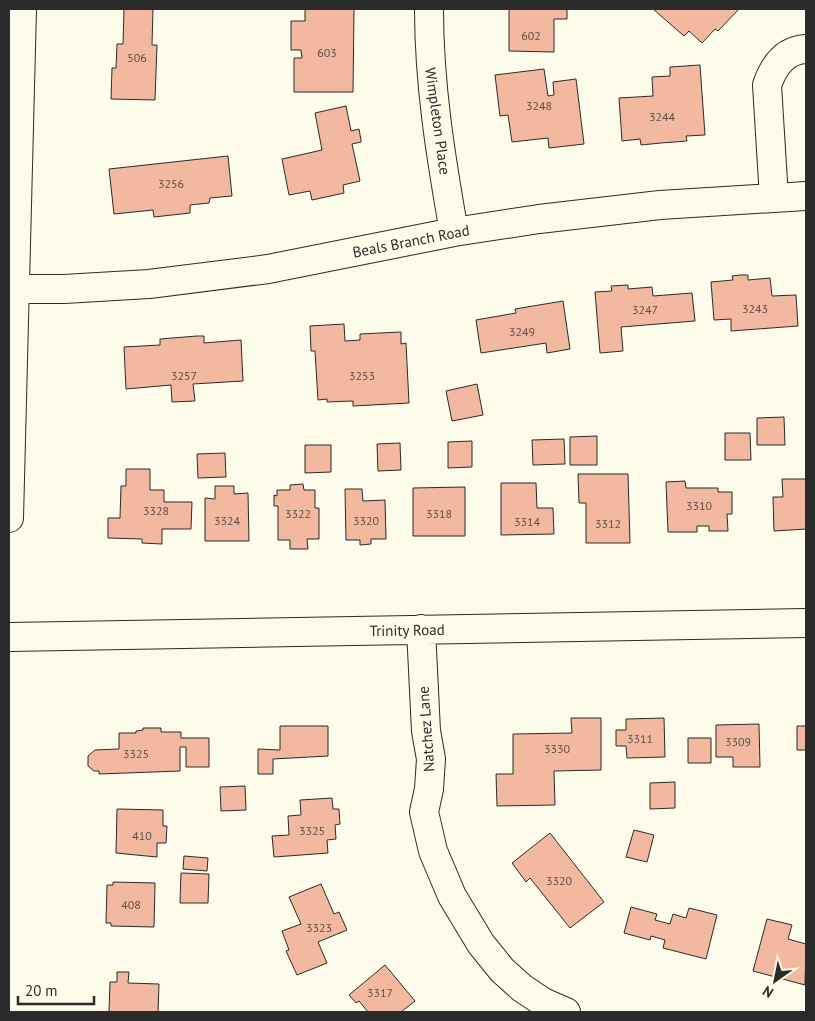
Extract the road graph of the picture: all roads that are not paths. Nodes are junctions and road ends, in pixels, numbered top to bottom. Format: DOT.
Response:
graph roads {
  1 [pos="22,9"];
  2 [pos="429,9"];
  3 [pos="806,49"];
  4 [pos="806,196"];
  5 [pos="774,198"];
  6 [pos="454,232"];
  7 [pos="12,289"];
  8 [pos="9,518"];
  9 [pos="806,623"];
  10 [pos="420,630"];
  11 [pos="9,637"];
  12 [pos="566,1012"];
  1 -- 7 [label="street"];
  2 -- 6 [label="street, Wimpleton Place"];
  3 -- 5 [label="street"];
  4 -- 5 [label="street, Beals Branch Road"];
  5 -- 6 [label="street, Beals Branch Road"];
  6 -- 7 [label="street, Beals Branch Road"];
  7 -- 8 [label="street"];
  9 -- 10 [label="street, Trinity Road"];
  10 -- 11 [label="street, Trinity Road"];
  10 -- 12 [label="street, Natchez Lane"];
}
